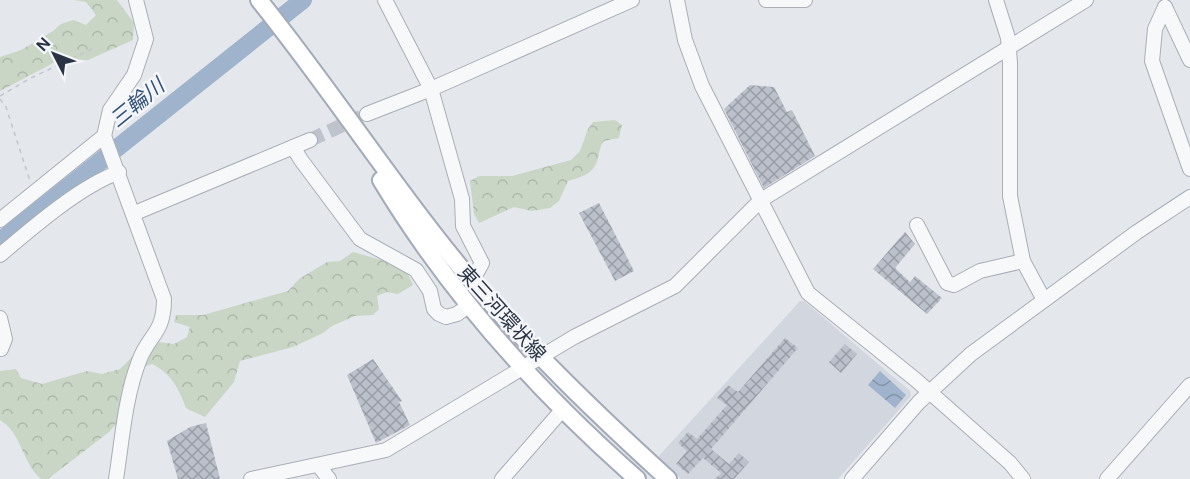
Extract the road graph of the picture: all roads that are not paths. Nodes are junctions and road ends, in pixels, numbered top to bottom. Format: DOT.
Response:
graph roads {
  1 [pos="136,0"];
  2 [pos="385,0"];
  3 [pos="632,0"];
  4 [pos="677,0"];
  5 [pos="766,0"];
  6 [pos="805,0"];
  7 [pos="996,0"];
  8 [pos="1086,0"];
  9 [pos="260,1"];
  10 [pos="1167,2"];
  11 [pos="1009,48"];
  12 [pos="1190,60"];
  13 [pos="431,89"];
  14 [pos="367,114"];
  15 [pos="354,130"];
  16 [pos="106,138"];
  17 [pos="310,140"];
  18 [pos="293,147"];
  19 [pos="118,169"];
  20 [pos="1190,169"];
  21 [pos="1190,197"];
  22 [pos="761,200"];
  23 [pos="135,213"];
  24 [pos="0,220"];
  25 [pos="917,225"];
  26 [pos="0,255"];
  27 [pos="1023,261"];
  28 [pos="472,280"];
  29 [pos="1044,300"];
  30 [pos="468,306"];
  31 [pos="0,318"];
  32 [pos="1,349"];
  33 [pos="542,358"];
  34 [pos="524,368"];
  35 [pos="1190,385"];
  36 [pos="929,392"];
  37 [pos="563,409"];
  38 [pos="319,466"];
  39 [pos="116,479"];
  40 [pos="251,479"];
  41 [pos="329,479"];
  42 [pos="502,479"];
  43 [pos="637,479"];
  44 [pos="668,479"];
  45 [pos="852,479"];
  46 [pos="1023,479"];
  47 [pos="1107,479"];
  1 -- 16 [label="street"];
  2 -- 13 [label="street"];
  3 -- 13 [label="street"];
  4 -- 22 [label="street"];
  5 -- 6 [label="street"];
  7 -- 11 [label="street"];
  8 -- 11 [label="street"];
  9 -- 15 [label="main road, 東三河環状線"];
  10 -- 12 [label="street"];
  10 -- 20 [label="street"];
  11 -- 22 [label="street"];
  11 -- 27 [label="street"];
  13 -- 14 [label="street"];
  13 -- 28 [label="street"];
  15 -- 28 [label="main road, 東三河環状線"];
  15 -- 30 [label="main road, 東三河環状線"];
  16 -- 19 [label="street"];
  16 -- 24 [label="street"];
  17 -- 18 [label="street"];
  18 -- 23 [label="street"];
  18 -- 30 [label="street"];
  19 -- 23 [label="street"];
  19 -- 26 [label="street"];
  21 -- 29 [label="street"];
  22 -- 33 [label="street"];
  22 -- 36 [label="street"];
  23 -- 39 [label="street"];
  25 -- 27 [label="street"];
  27 -- 29 [label="street"];
  28 -- 33 [label="main road, 東三河環状線"];
  29 -- 36 [label="street"];
  30 -- 34 [label="main road, 東三河環状線"];
  31 -- 32 [label="street"];
  33 -- 34 [label="street"];
  33 -- 44 [label="main road, 東三河環状線"];
  34 -- 37 [label="main road, 東三河環状線"];
  34 -- 38 [label="street"];
  35 -- 47 [label="street"];
  36 -- 45 [label="street"];
  36 -- 46 [label="street"];
  37 -- 42 [label="street"];
  37 -- 43 [label="main road, 東三河環状線"];
  38 -- 40 [label="street"];
  38 -- 41 [label="street"];
}
